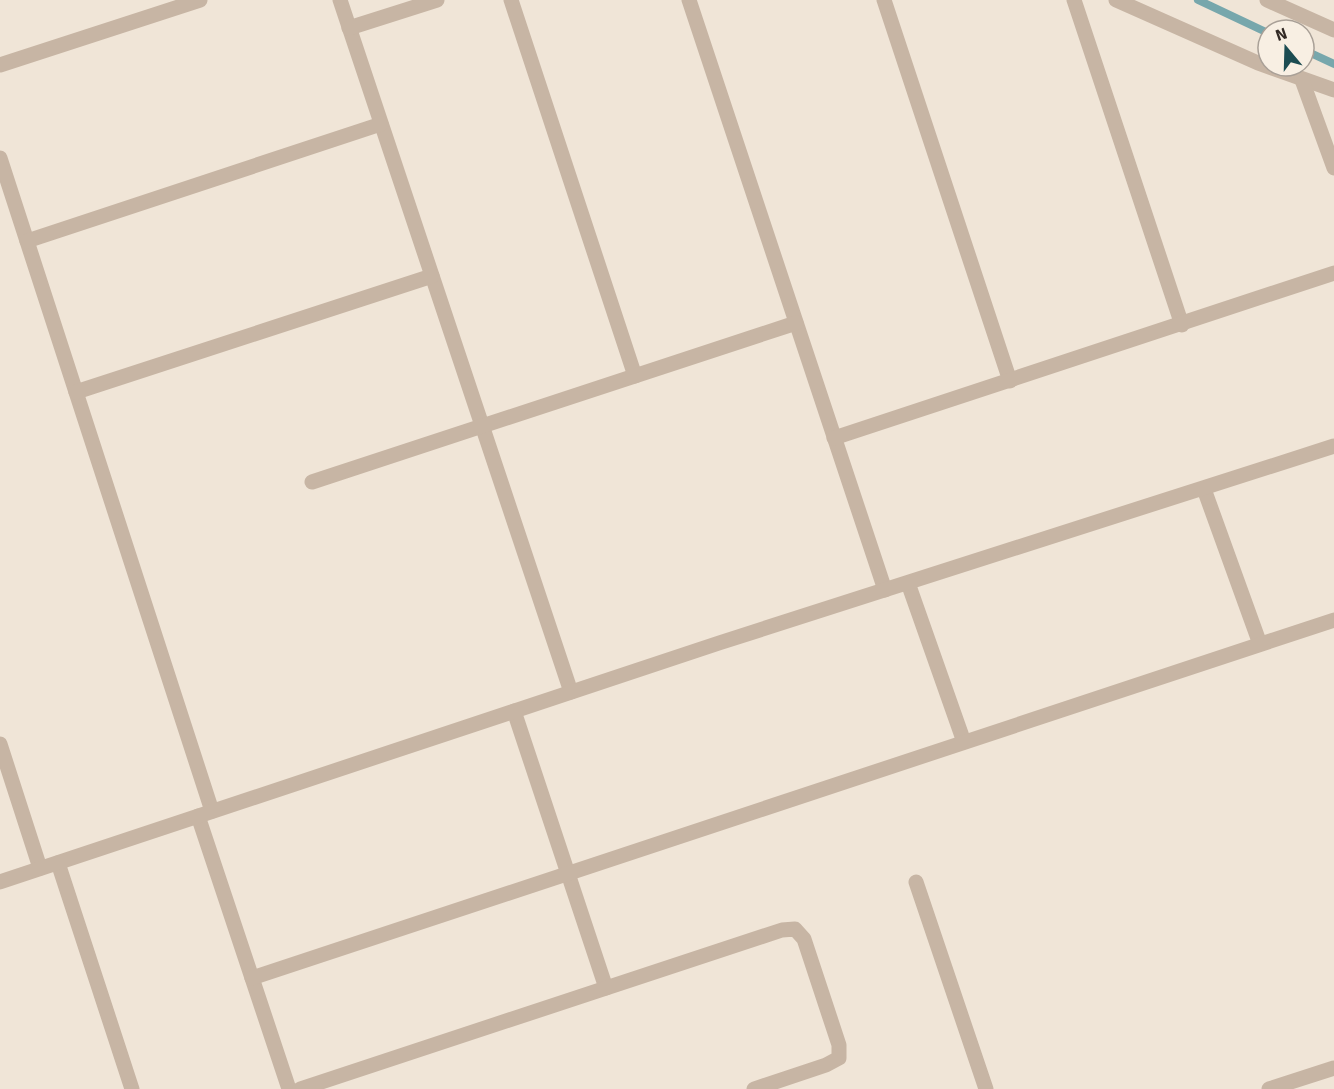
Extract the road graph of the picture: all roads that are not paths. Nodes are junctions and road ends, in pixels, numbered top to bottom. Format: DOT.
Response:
graph roads {
  1 [pos="200,0"];
  2 [pos="340,0"];
  3 [pos="437,0"];
  4 [pos="511,0"];
  5 [pos="689,0"];
  6 [pos="884,0"];
  7 [pos="1074,0"];
  8 [pos="1116,0"];
  9 [pos="1267,0"];
  10 [pos="350,28"];
  11 [pos="1334,30"];
  12 [pos="0,65"];
  13 [pos="1302,80"];
  14 [pos="1334,90"];
  15 [pos="381,124"];
  16 [pos="0,158"];
  17 [pos="1334,168"];
  18 [pos="27,241"];
  19 [pos="1334,273"];
  20 [pos="432,276"];
  21 [pos="796,323"];
  22 [pos="1182,325"];
  23 [pos="635,376"];
  24 [pos="1010,381"];
  25 [pos="76,393"];
  26 [pos="482,426"];
  27 [pos="834,438"];
  28 [pos="1334,446"];
  29 [pos="312,482"];
  30 [pos="1204,489"];
  31 [pos="908,583"];
  32 [pos="885,590"];
  33 [pos="1334,620"];
  34 [pos="1260,644"];
  35 [pos="571,692"];
  36 [pos="514,711"];
  37 [pos="964,742"];
  38 [pos="0,744"];
  39 [pos="205,814"];
  40 [pos="58,862"];
  41 [pos="40,868"];
  42 [pos="568,874"];
  43 [pos="0,882"];
  44 [pos="916,882"];
  45 [pos="252,978"];
  46 [pos="606,988"];
  47 [pos="1334,1068"];
  48 [pos="132,1089"];
  49 [pos="289,1089"];
  50 [pos="300,1089"];
  51 [pos="754,1089"];
  52 [pos="986,1089"];
  53 [pos="1269,1089"];
  1 -- 12 [label="street"];
  2 -- 10 [label="street"];
  3 -- 10 [label="street"];
  4 -- 23 [label="street"];
  5 -- 21 [label="street"];
  6 -- 24 [label="street"];
  7 -- 22 [label="street"];
  8 -- 13 [label="street"];
  9 -- 11 [label="street"];
  10 -- 15 [label="street"];
  13 -- 14 [label="street"];
  13 -- 17 [label="street"];
  15 -- 18 [label="street"];
  15 -- 20 [label="street"];
  16 -- 18 [label="street"];
  18 -- 25 [label="street"];
  19 -- 22 [label="street"];
  20 -- 25 [label="street"];
  20 -- 26 [label="street"];
  21 -- 23 [label="street"];
  21 -- 27 [label="street"];
  22 -- 24 [label="street"];
  23 -- 26 [label="street"];
  24 -- 27 [label="street"];
  25 -- 39 [label="street"];
  26 -- 29 [label="street"];
  26 -- 35 [label="street"];
  27 -- 32 [label="street"];
  28 -- 30 [label="street"];
  30 -- 31 [label="street"];
  30 -- 34 [label="street"];
  31 -- 32 [label="street"];
  31 -- 37 [label="street"];
  32 -- 35 [label="street"];
  33 -- 34 [label="street"];
  34 -- 37 [label="street"];
  35 -- 36 [label="street"];
  36 -- 39 [label="street"];
  36 -- 42 [label="street"];
  37 -- 42 [label="street"];
  38 -- 41 [label="street"];
  39 -- 40 [label="street"];
  39 -- 45 [label="street"];
  40 -- 41 [label="street"];
  40 -- 48 [label="street"];
  41 -- 43 [label="street"];
  42 -- 45 [label="street"];
  42 -- 46 [label="street"];
  44 -- 52 [label="street"];
  45 -- 49 [label="street"];
  46 -- 50 [label="street"];
  46 -- 51 [label="street"];
  47 -- 53 [label="street"];
}
